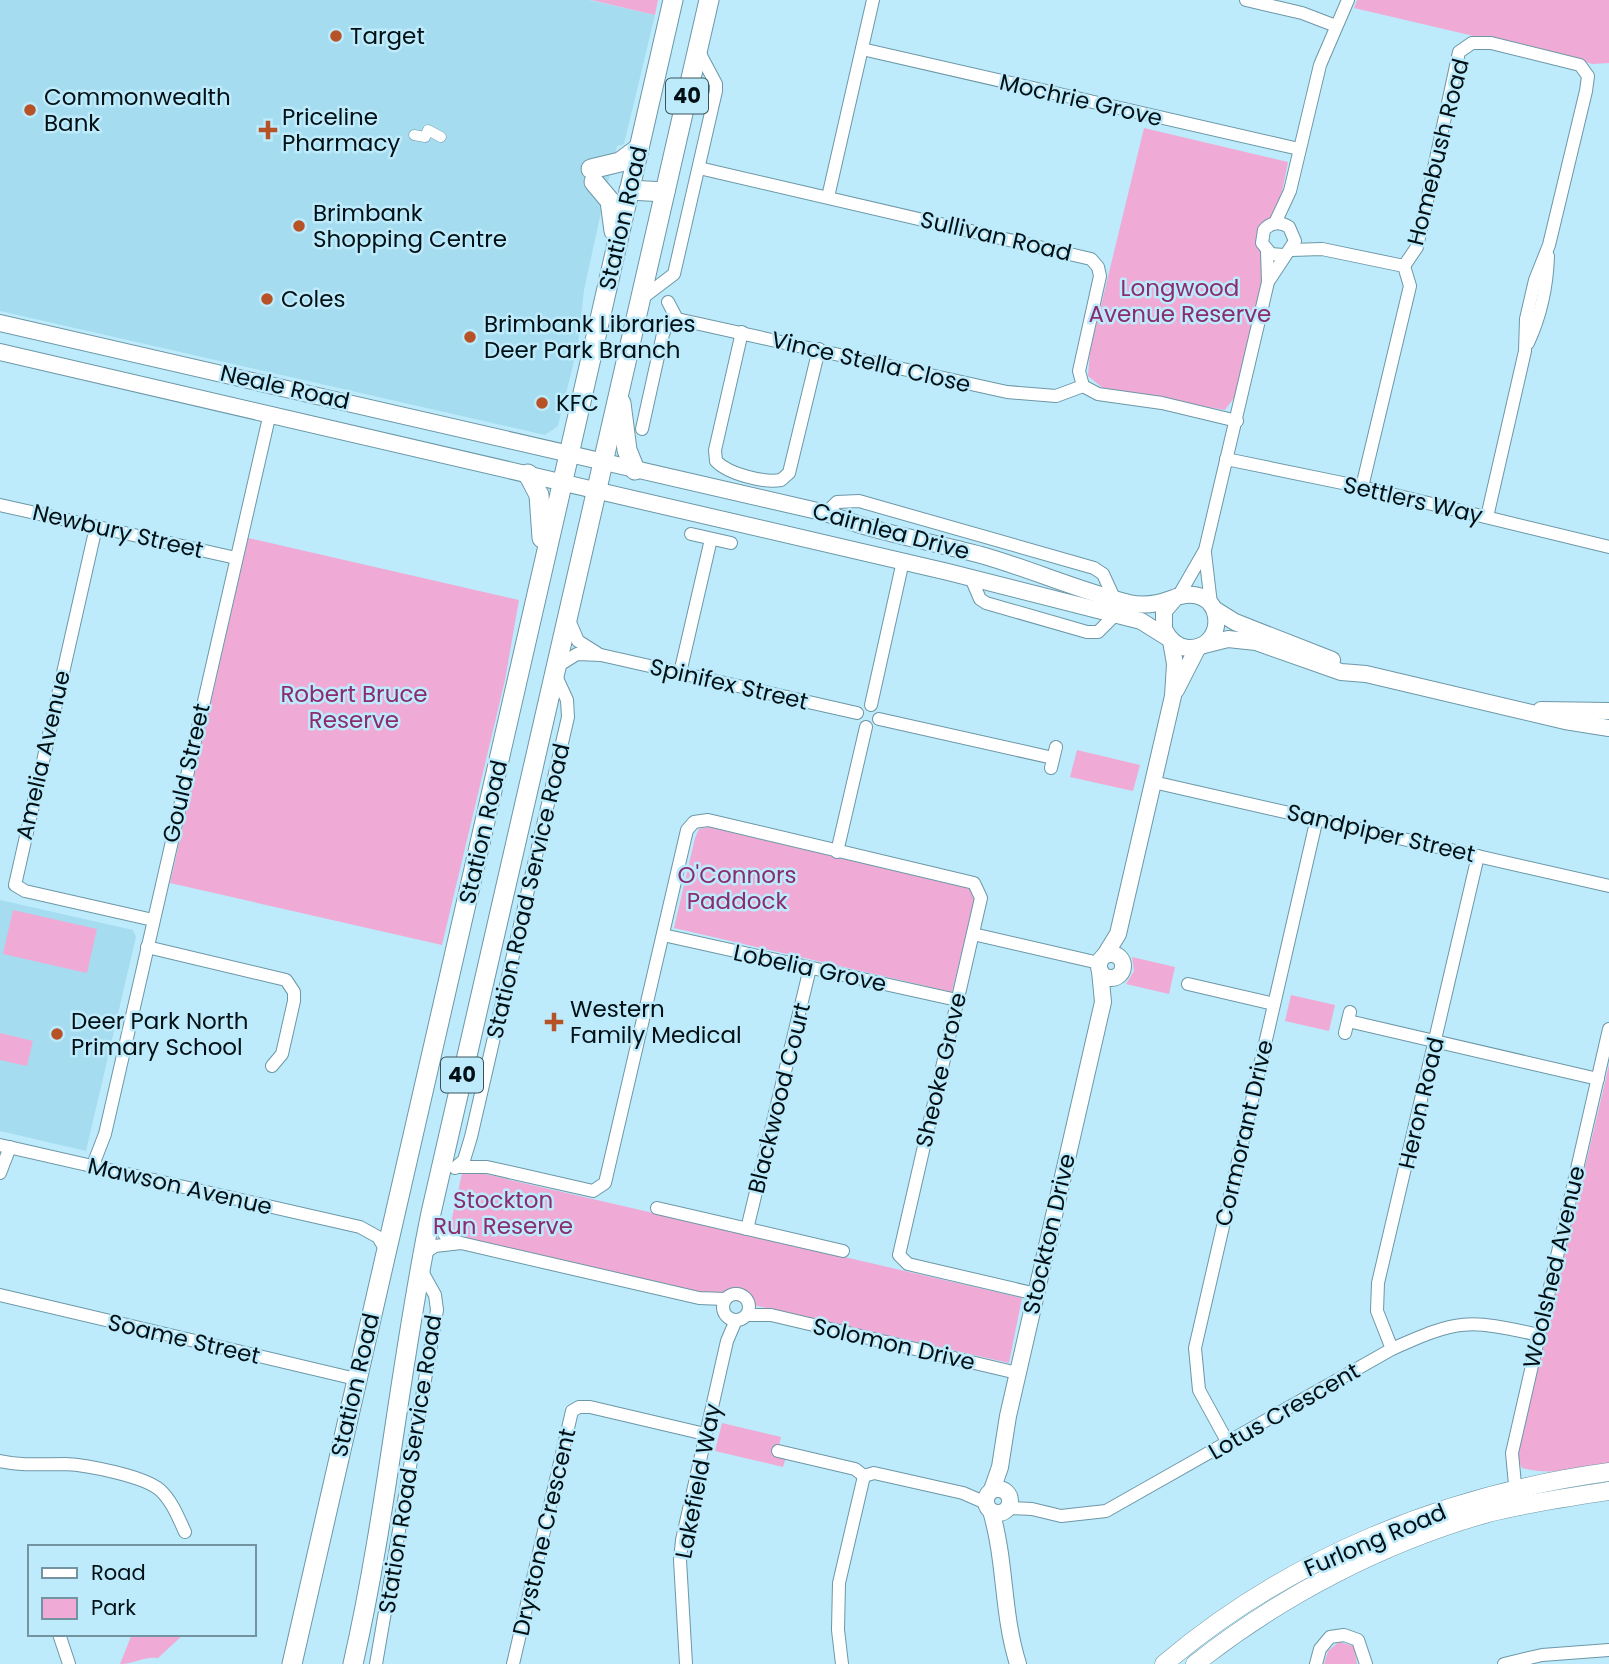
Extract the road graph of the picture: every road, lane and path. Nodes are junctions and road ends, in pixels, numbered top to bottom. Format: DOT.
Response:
graph roads {
  1 [pos="673,0"];
  2 [pos="709,0"];
  3 [pos="873,0"];
  4 [pos="1246,0"];
  5 [pos="1348,0"];
  6 [pos="1336,26"];
  7 [pos="862,49"];
  8 [pos="698,50"];
  9 [pos="414,135"];
  10 [pos="441,137"];
  11 [pos="639,148"];
  12 [pos="1299,149"];
  13 [pos="699,168"];
  14 [pos="630,184"];
  15 [pos="1290,191"];
  16 [pos="665,192"];
  17 [pos="828,197"];
  18 [pos="1275,223"];
  19 [pos="1292,231"];
  20 [pos="616,246"];
  21 [pos="1322,249"];
  22 [pos="1266,251"];
  23 [pos="1287,252"];
  24 [pos="1404,266"];
  25 [pos="1268,282"];
  26 [pos="641,299"];
  27 [pos="668,302"];
  28 [pos="677,319"];
  29 [pos="0,323"];
  30 [pos="742,332"];
  31 [pos="819,349"];
  32 [pos="124,351"];
  33 [pos="0,352"];
  34 [pos="117,379"];
  35 [pos="622,381"];
  36 [pos="1083,386"];
  37 [pos="350,402"];
  38 [pos="270,413"];
  39 [pos="1237,421"];
  40 [pos="642,429"];
  41 [pos="344,430"];
  42 [pos="569,454"];
  43 [pos="1226,459"];
  44 [pos="601,462"];
  45 [pos="635,470"];
  46 [pos="528,474"];
  47 [pos="563,482"];
  48 [pos="1362,487"];
  49 [pos="595,491"];
  50 [pos="0,505"];
  51 [pos="826,513"];
  52 [pos="1487,517"];
  53 [pos="96,527"];
  54 [pos="691,534"];
  55 [pos="911,538"];
  56 [pos="711,539"];
  57 [pos="731,543"];
  58 [pos="1606,544"];
  59 [pos="1205,550"];
  60 [pos="236,558"];
  61 [pos="903,561"];
  62 [pos="541,574"];
  63 [pos="971,578"];
  64 [pos="1178,596"];
  65 [pos="1114,598"];
  66 [pos="1213,606"];
  67 [pos="1115,615"];
  68 [pos="568,616"];
  69 [pos="1170,639"];
  70 [pos="1200,646"];
  71 [pos="601,655"];
  72 [pos="555,670"];
  73 [pos="680,673"];
  74 [pos="1366,674"];
  75 [pos="1173,696"];
  76 [pos="871,705"];
  77 [pos="1528,711"];
  78 [pos="1609,711"];
  79 [pos="857,713"];
  80 [pos="879,719"];
  81 [pos="866,727"];
  82 [pos="1609,728"];
  83 [pos="1053,758"];
  84 [pos="1153,782"];
  85 [pos="1317,818"];
  86 [pos="837,852"];
  87 [pos="1478,856"];
  88 [pos="1609,886"];
  89 [pos="153,920"];
  90 [pos="973,934"];
  91 [pos="663,935"];
  92 [pos="147,947"];
  93 [pos="1106,962"];
  94 [pos="810,968"];
  95 [pos="1188,983"];
  96 [pos="957,1000"];
  97 [pos="1102,1002"];
  98 [pos="1274,1004"];
  99 [pos="1348,1022"];
  100 [pos="1609,1029"];
  101 [pos="1436,1041"];
  102 [pos="272,1066"];
  103 [pos="1598,1079"];
  104 [pos="5,1146"];
  105 [pos="469,1146"];
  106 [pos="97,1166"];
  107 [pos="458,1167"];
  108 [pos="487,1167"];
  109 [pos="0,1173"];
  110 [pos="438,1180"];
  111 [pos="657,1208"];
  112 [pos="431,1213"];
  113 [pos="394,1219"];
  114 [pos="360,1227"];
  115 [pos="747,1229"];
  116 [pos="461,1243"];
  117 [pos="386,1250"];
  118 [pos="843,1251"];
  119 [pos="421,1261"];
  120 [pos="1036,1294"];
  121 [pos="4,1298"];
  122 [pos="735,1311"];
  123 [pos="1539,1335"];
  124 [pos="1392,1349"];
  125 [pos="1017,1373"];
  126 [pos="356,1379"];
  127 [pos="705,1434"];
  128 [pos="1228,1443"];
  129 [pos="778,1451"];
  130 [pos="0,1461"];
  131 [pos="1609,1472"];
  132 [pos="864,1476"];
  133 [pos="1514,1488"];
  134 [pos="1609,1491"];
  135 [pos="999,1501"];
  136 [pos="1519,1506"];
  137 [pos="185,1532"];
  138 [pos="60,1636"];
  139 [pos="1609,1650"];
  140 [pos="69,1664"];
  141 [pos="292,1664"];
  142 [pos="353,1664"];
  143 [pos="376,1664"];
  144 [pos="513,1664"];
  145 [pos="686,1664"];
  146 [pos="842,1664"];
  147 [pos="1018,1664"];
  148 [pos="1164,1664"];
  149 [pos="1195,1664"];
  150 [pos="1316,1664"];
  151 [pos="1366,1664"];
  152 [pos="1504,1664"];
  1 -- 11 [label="main road, Station Road / 40"];
  2 -- 8 [label="main road, Station Road / 40"];
  3 -- 7 [label="street"];
  4 -- 6 [label="street"];
  5 -- 6 [label="street"];
  6 -- 12 [label="street"];
  7 -- 12 [label="street, Mochrie Grove"];
  7 -- 17 [label="street"];
  8 -- 13 [label="street"];
  8 -- 16 [label="main road, Station Road / 40"];
  9 -- 10 [label="street"];
  11 -- 14 [label="main road, Station Road / 40"];
  11 -- 20 [label="main road"];
  12 -- 15 [label="street"];
  13 -- 17 [label="street, Sullivan Road"];
  13 -- 26 [label="street"];
  14 -- 16 [label="main road"];
  14 -- 20 [label="main road, Station Road / 40"];
  15 -- 18 [label="street"];
  15 -- 19 [label="street"];
  16 -- 26 [label="main road, Station Road / 40"];
  17 -- 36 [label="street, Sullivan Road"];
  18 -- 19 [label="street"];
  18 -- 22 [label="street"];
  19 -- 21 [label="street"];
  19 -- 23 [label="street"];
  20 -- 42 [label="main road, Station Road / 40"];
  21 -- 23 [label="street"];
  21 -- 24 [label="street"];
  22 -- 23 [label="street"];
  22 -- 25 [label="street"];
  23 -- 25 [label="street"];
  24 -- 48 [label="street"];
  24 -- 52 [label="street, Homebush Road"];
  25 -- 39 [label="street"];
  26 -- 35 [label="main road, Station Road / 40"];
  27 -- 28 [label="street"];
  28 -- 30 [label="street, Vince Stella Close"];
  28 -- 40 [label="street"];
  29 -- 32 [label="street, Neale Road"];
  30 -- 31 [label="street, Vince Stella Close"];
  30 -- 31 [label="street"];
  31 -- 36 [label="street, Vince Stella Close"];
  32 -- 34 [label="street"];
  32 -- 37 [label="street, Neale Road"];
  33 -- 34 [label="street, Neale Road"];
  34 -- 38 [label="street, Neale Road"];
  35 -- 44 [label="main road, Station Road / 40"];
  35 -- 45 [label="main road"];
  36 -- 39 [label="street"];
  37 -- 41 [label="street"];
  37 -- 42 [label="street, Neale Road"];
  38 -- 41 [label="street, Neale Road"];
  38 -- 60 [label="street, Gould Street"];
  39 -- 43 [label="street"];
  41 -- 46 [label="street, Neale Road"];
  42 -- 44 [label="street, Neale Road"];
  42 -- 47 [label="main road, Station Road / 40"];
  43 -- 48 [label="street, Settlers Way"];
  43 -- 59 [label="street"];
  44 -- 45 [label="street, Cairnlea Drive"];
  44 -- 49 [label="main road, Station Road / 40"];
  45 -- 51 [label="street, Cairnlea Drive"];
  46 -- 47 [label="street, Neale Road"];
  46 -- 62 [label="main road"];
  47 -- 49 [label="street, Cairnlea Drive"];
  47 -- 62 [label="main road, Station Road / 40"];
  48 -- 52 [label="street, Settlers Way"];
  49 -- 61 [label="street, Cairnlea Drive"];
  49 -- 68 [label="main road, Station Road / 40"];
  50 -- 53 [label="street, Newbury Street"];
  51 -- 55 [label="street, Cairnlea Drive"];
  51 -- 65 [label="street"];
  52 -- 58 [label="street, Settlers Way"];
  53 -- 60 [label="street, Newbury Street"];
  53 -- 89 [label="street, Amelia Avenue"];
  54 -- 56 [label="street"];
  55 -- 61 [label="street"];
  55 -- 65 [label="street, Cairnlea Drive"];
  56 -- 57 [label="street"];
  56 -- 73 [label="street"];
  59 -- 64 [label="street"];
  59 -- 66 [label="street"];
  60 -- 89 [label="street, Gould Street"];
  61 -- 63 [label="street, Cairnlea Drive"];
  61 -- 76 [label="street"];
  62 -- 113 [label="main road, Station Road / 40"];
  63 -- 67 [label="street, Cairnlea Drive"];
  63 -- 67 [label="street"];
  64 -- 65 [label="street, Cairnlea Drive"];
  64 -- 66 [label="street"];
  64 -- 69 [label="street"];
  66 -- 70 [label="street"];
  66 -- 74 [label="street"];
  67 -- 69 [label="street, Cairnlea Drive"];
  68 -- 71 [label="street, Spinifex Street"];
  68 -- 72 [label="main road, Station Road / 40"];
  69 -- 70 [label="street"];
  69 -- 75 [label="street"];
  70 -- 74 [label="street"];
  70 -- 75 [label="street"];
  71 -- 72 [label="street, Spinifex Street"];
  71 -- 73 [label="street, Spinifex Street"];
  72 -- 105 [label="street, Station Road Service Road"];
  72 -- 110 [label="main road, Station Road / 40"];
  73 -- 79 [label="street, Spinifex Street"];
  74 -- 77 [label="street"];
  75 -- 84 [label="street"];
  76 -- 79 [label="street"];
  76 -- 80 [label="street"];
  77 -- 78 [label="street"];
  77 -- 82 [label="street"];
  79 -- 81 [label="street"];
  80 -- 81 [label="street"];
  80 -- 83 [label="street"];
  81 -- 86 [label="street"];
  84 -- 85 [label="street, Sandpiper Street"];
  84 -- 93 [label="street"];
  85 -- 87 [label="street, Sandpiper Street"];
  85 -- 98 [label="street, Cormorant Drive"];
  86 -- 90 [label="street, Sheoke Grove"];
  86 -- 91 [label="street"];
  87 -- 88 [label="street, Sandpiper Street"];
  87 -- 101 [label="street, Heron Road"];
  89 -- 92 [label="street, Gould Street"];
  90 -- 93 [label="street"];
  90 -- 96 [label="street, Sheoke Grove"];
  91 -- 94 [label="street, Lobelia Grove"];
  91 -- 108 [label="street"];
  92 -- 102 [label="street"];
  92 -- 106 [label="street, Gould Street"];
  93 -- 97 [label="street, Stockton Drive"];
  93 -- 97 [label="street, Stockton Drive"];
  94 -- 96 [label="street, Lobelia Grove"];
  94 -- 115 [label="street, Blackwood Court"];
  95 -- 98 [label="street"];
  96 -- 120 [label="street, Sheoke Grove"];
  97 -- 120 [label="street, Stockton Drive"];
  98 -- 128 [label="street, Cormorant Drive"];
  99 -- 101 [label="street"];
  100 -- 103 [label="street, Woolshed Avenue"];
  101 -- 103 [label="street"];
  101 -- 124 [label="street, Heron Road"];
  103 -- 123 [label="street, Woolshed Avenue"];
  104 -- 106 [label="street, Mawson Avenue"];
  104 -- 109 [label="street"];
  105 -- 107 [label="street, Station Road Service Road"];
  105 -- 108 [label="street"];
  106 -- 114 [label="street, Mawson Avenue"];
  107 -- 108 [label="street"];
  107 -- 110 [label="street, Station Road Service Road"];
  110 -- 112 [label="main road, Station Road / 40"];
  111 -- 115 [label="street"];
  112 -- 116 [label="street, Solomon Drive"];
  112 -- 119 [label="main road, Station Road / 40"];
  113 -- 114 [label="street, Mawson Avenue"];
  113 -- 117 [label="main road, Station Road / 40"];
  114 -- 117 [label="street, Mawson Avenue"];
  115 -- 118 [label="street"];
  116 -- 119 [label="street, Solomon Drive"];
  116 -- 122 [label="street, Solomon Drive"];
  117 -- 126 [label="main road, Station Road / 40"];
  119 -- 142 [label="main road, Station Road / 40"];
  119 -- 143 [label="street, Station Road Service Road"];
  120 -- 125 [label="street, Stockton Drive"];
  121 -- 126 [label="street, Soame Street"];
  122 -- 125 [label="street, Solomon Drive"];
  122 -- 127 [label="street, Lakefield Way"];
  123 -- 124 [label="street, Lotus Crescent"];
  123 -- 133 [label="street, Woolshed Avenue"];
  124 -- 128 [label="street, Lotus Crescent"];
  125 -- 135 [label="street, Stockton Drive"];
  126 -- 141 [label="main road, Station Road / 40"];
  127 -- 144 [label="street, Drystone Crescent"];
  127 -- 145 [label="street, Lakefield Way"];
  128 -- 135 [label="street, Lotus Crescent"];
  129 -- 132 [label="street"];
  130 -- 137 [label="street"];
  131 -- 133 [label="main road, Furlong Road"];
  132 -- 135 [label="street"];
  132 -- 146 [label="street"];
  133 -- 136 [label="street, Woolshed Avenue"];
  133 -- 148 [label="main road, Furlong Road"];
  134 -- 136 [label="main road, Furlong Road"];
  135 -- 147 [label="street"];
  136 -- 149 [label="main road, Furlong Road"];
  138 -- 140 [label="street"];
  139 -- 152 [label="street"];
  150 -- 151 [label="street"];
}
